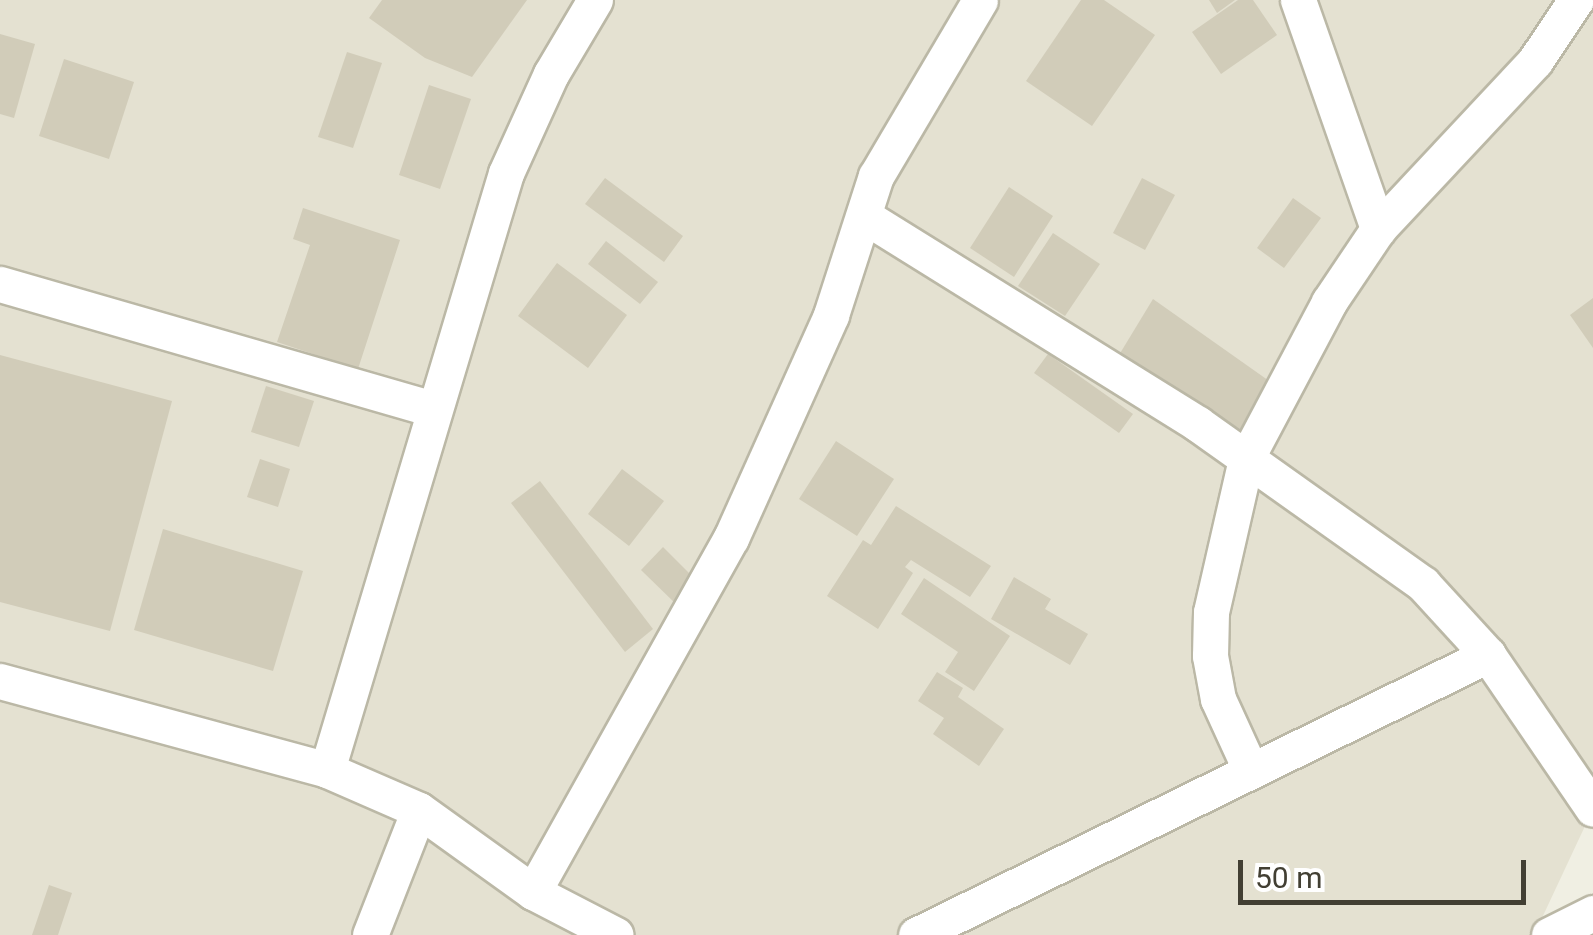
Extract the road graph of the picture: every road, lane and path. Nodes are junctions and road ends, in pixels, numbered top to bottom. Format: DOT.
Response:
graph roads {
  1 [pos="595,0"];
  2 [pos="980,0"];
  3 [pos="1298,0"];
  4 [pos="1576,0"];
  5 [pos="864,216"];
  6 [pos="1378,229"];
  7 [pos="0,284"];
  8 [pos="431,408"];
  9 [pos="1246,459"];
  10 [pos="1488,656"];
  11 [pos="0,681"];
  12 [pos="327,770"];
  13 [pos="1250,771"];
  14 [pos="1593,809"];
  15 [pos="420,810"];
  16 [pos="533,892"];
  17 [pos="1593,913"];
  18 [pos="370,935"];
  19 [pos="616,935"];
  20 [pos="916,935"];
  21 [pos="1550,935"];
  1 -- 8 [label="street"];
  2 -- 5 [label="street"];
  3 -- 6 [label="street"];
  4 -- 6 [label="street"];
  5 -- 9 [label="street"];
  5 -- 16 [label="street"];
  6 -- 9 [label="street"];
  7 -- 8 [label="street"];
  8 -- 12 [label="street"];
  9 -- 10 [label="street"];
  9 -- 13 [label="street"];
  10 -- 13 [label="street"];
  10 -- 14 [label="street"];
  11 -- 12 [label="street"];
  12 -- 15 [label="street"];
  13 -- 20 [label="street"];
  15 -- 16 [label="street"];
  15 -- 18 [label="street"];
  16 -- 19 [label="street"];
  17 -- 21 [label="street"];
}
